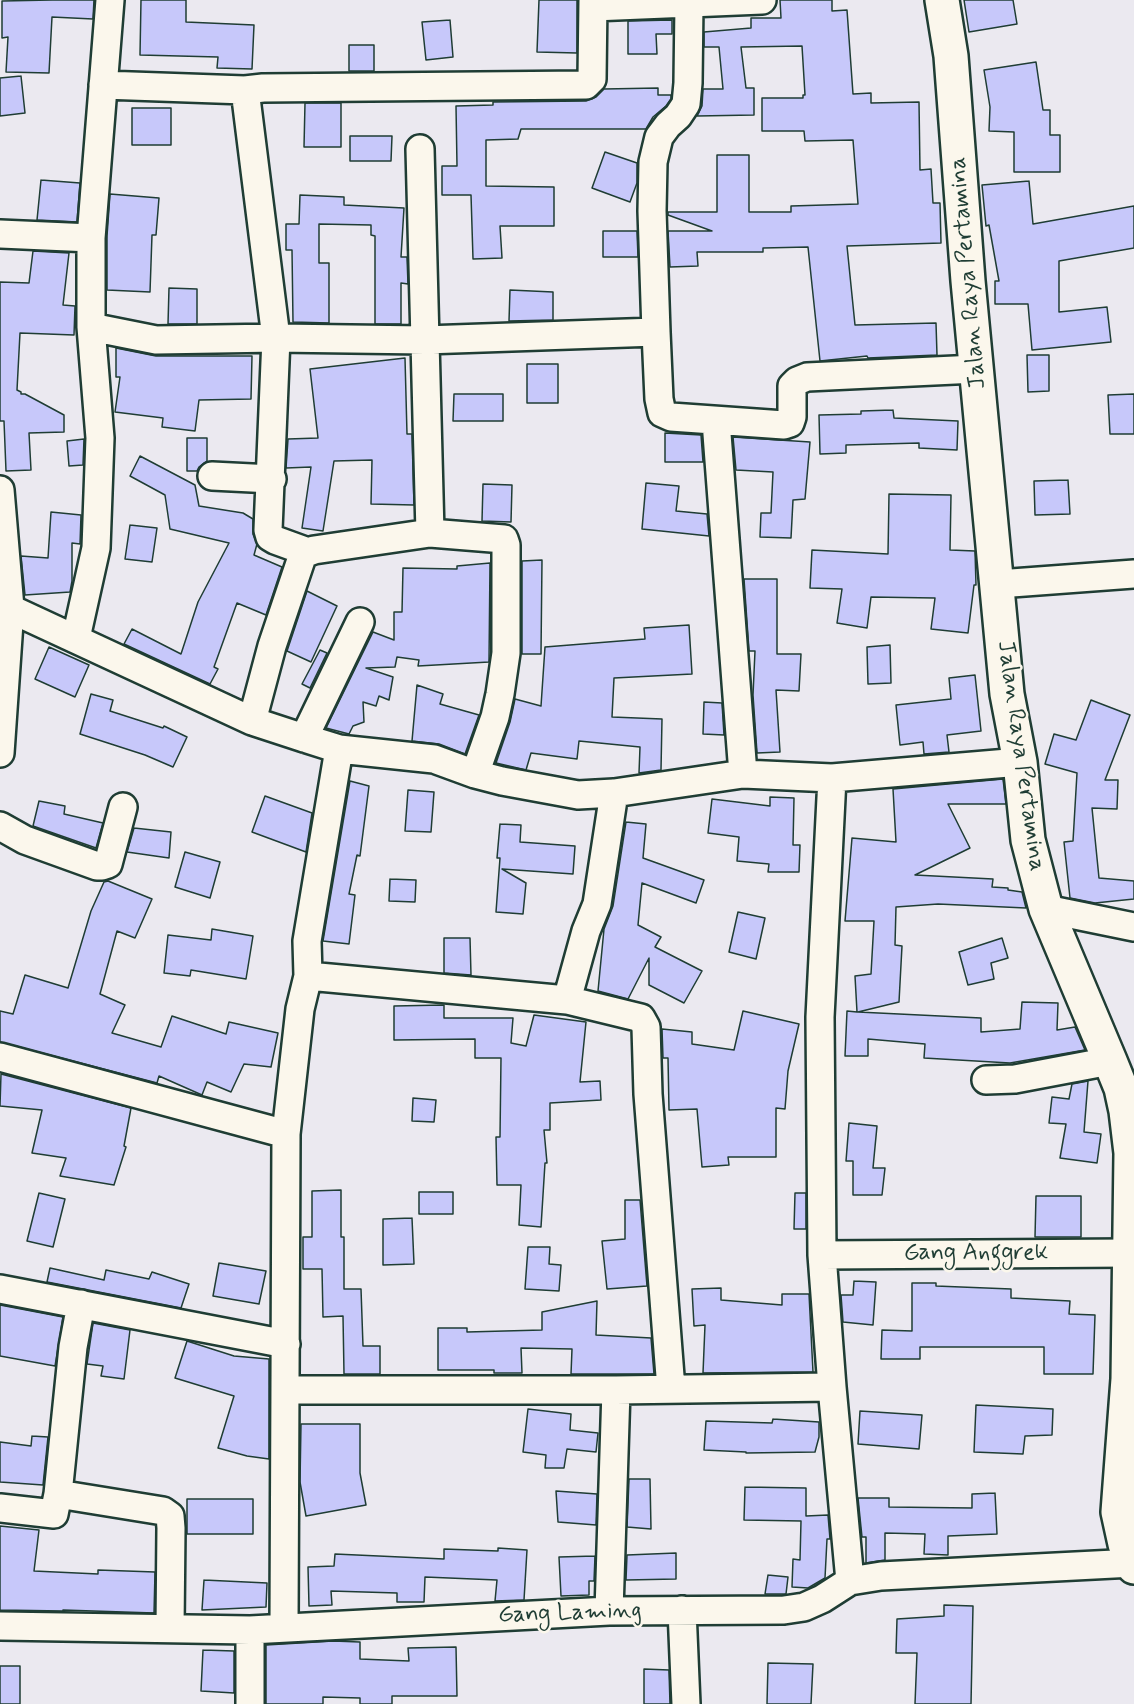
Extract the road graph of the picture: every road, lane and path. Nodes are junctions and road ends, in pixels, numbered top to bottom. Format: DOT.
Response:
graph roads {
  1 [pos="110,0"];
  2 [pos="762,0"];
  3 [pos="942,0"];
  4 [pos="593,4"];
  5 [pos="689,4"];
  6 [pos="103,85"];
  7 [pos="245,90"];
  8 [pos="420,148"];
  9 [pos="0,234"];
  10 [pos="91,238"];
  11 [pos="91,327"];
  12 [pos="656,332"];
  13 [pos="276,338"];
  14 [pos="425,340"];
  15 [pos="976,369"];
  16 [pos="716,422"];
  17 [pos="212,477"];
  18 [pos="272,478"];
  19 [pos="0,490"];
  20 [pos="430,533"];
  21 [pos="308,552"];
  22 [pos="1134,574"];
  23 [pos="998,584"];
  24 [pos="5,606"];
  25 [pos="360,622"];
  26 [pos="76,638"];
  27 [pos="252,721"];
  28 [pos="304,738"];
  29 [pos="339,749"];
  30 [pos="0,753"];
  31 [pos="1020,762"];
  32 [pos="475,774"];
  33 [pos="743,774"];
  34 [pos="832,778"];
  35 [pos="614,793"];
  36 [pos="123,807"];
  37 [pos="0,826"];
  38 [pos="1046,909"];
  39 [pos="1134,927"];
  40 [pos="308,976"];
  41 [pos="567,1000"];
  42 [pos="0,1057"];
  43 [pos="1110,1061"];
  44 [pos="986,1080"];
  45 [pos="286,1134"];
  46 [pos="1130,1253"];
  47 [pos="822,1255"];
  48 [pos="0,1289"];
  49 [pos="81,1304"];
  50 [pos="286,1344"];
  51 [pos="832,1387"];
  52 [pos="671,1389"];
  53 [pos="285,1390"];
  54 [pos="616,1390"];
  55 [pos="1127,1483"];
  56 [pos="58,1494"];
  57 [pos="0,1508"];
  58 [pos="1134,1564"];
  59 [pos="850,1581"];
  60 [pos="682,1610"];
  61 [pos="609,1611"];
  62 [pos="0,1626"];
  63 [pos="284,1626"];
  64 [pos="170,1628"];
  65 [pos="250,1630"];
  66 [pos="250,1704"];
  67 [pos="686,1704"];
  1 -- 6 [label="street"];
  2 -- 5 [label="street"];
  3 -- 15 [label="main road, Jalan Raya Pertamina"];
  4 -- 5 [label="street"];
  4 -- 7 [label="street"];
  5 -- 12 [label="street"];
  6 -- 7 [label="street"];
  6 -- 10 [label="street"];
  7 -- 13 [label="street"];
  8 -- 14 [label="street"];
  9 -- 10 [label="street"];
  10 -- 11 [label="street"];
  11 -- 13 [label="street"];
  11 -- 26 [label="street"];
  12 -- 14 [label="street"];
  12 -- 16 [label="street"];
  13 -- 14 [label="street"];
  13 -- 18 [label="street"];
  14 -- 20 [label="street"];
  15 -- 16 [label="street"];
  15 -- 23 [label="main road, Jalan Raya Pertamina"];
  16 -- 33 [label="street"];
  17 -- 18 [label="street"];
  18 -- 21 [label="street"];
  19 -- 24 [label="street"];
  20 -- 21 [label="street"];
  20 -- 32 [label="street"];
  21 -- 27 [label="street"];
  22 -- 23 [label="street"];
  23 -- 31 [label="main road, Jalan Raya Pertamina"];
  24 -- 26 [label="street"];
  24 -- 30 [label="street"];
  25 -- 28 [label="street"];
  26 -- 27 [label="street"];
  27 -- 28 [label="street"];
  28 -- 29 [label="street"];
  29 -- 32 [label="street"];
  29 -- 40 [label="street"];
  31 -- 34 [label="street"];
  31 -- 38 [label="main road, Jalan Raya Pertamina"];
  32 -- 35 [label="street"];
  33 -- 34 [label="street"];
  33 -- 35 [label="street"];
  34 -- 47 [label="street"];
  35 -- 41 [label="street"];
  36 -- 37 [label="street"];
  38 -- 39 [label="street"];
  38 -- 43 [label="main road, Jalan Raya Pertamina"];
  40 -- 41 [label="street"];
  40 -- 45 [label="street"];
  41 -- 52 [label="street"];
  42 -- 45 [label="street"];
  43 -- 44 [label="street"];
  43 -- 46 [label="main road, Jalan Raya Pertamina"];
  45 -- 50 [label="street"];
  46 -- 47 [label="street, Gang Anggrek"];
  46 -- 55 [label="main road, Jalan Raya Pertamina"];
  47 -- 51 [label="street"];
  48 -- 49 [label="street"];
  49 -- 50 [label="street"];
  49 -- 56 [label="street"];
  50 -- 53 [label="street"];
  51 -- 52 [label="street"];
  51 -- 59 [label="street"];
  52 -- 54 [label="street"];
  53 -- 54 [label="street"];
  53 -- 63 [label="street"];
  54 -- 61 [label="street"];
  55 -- 58 [label="main road, Jalan Raya Pertamina"];
  56 -- 57 [label="street"];
  56 -- 64 [label="street"];
  58 -- 59 [label="street, Gang Laming"];
  59 -- 60 [label="street, Gang Laming"];
  60 -- 61 [label="street, Gang Laming"];
  60 -- 67 [label="street"];
  61 -- 63 [label="street, Gang Laming"];
  62 -- 64 [label="street, Gang Laming"];
  63 -- 65 [label="street, Gang Laming"];
  64 -- 65 [label="street, Gang Laming"];
  65 -- 66 [label="street"];
}
